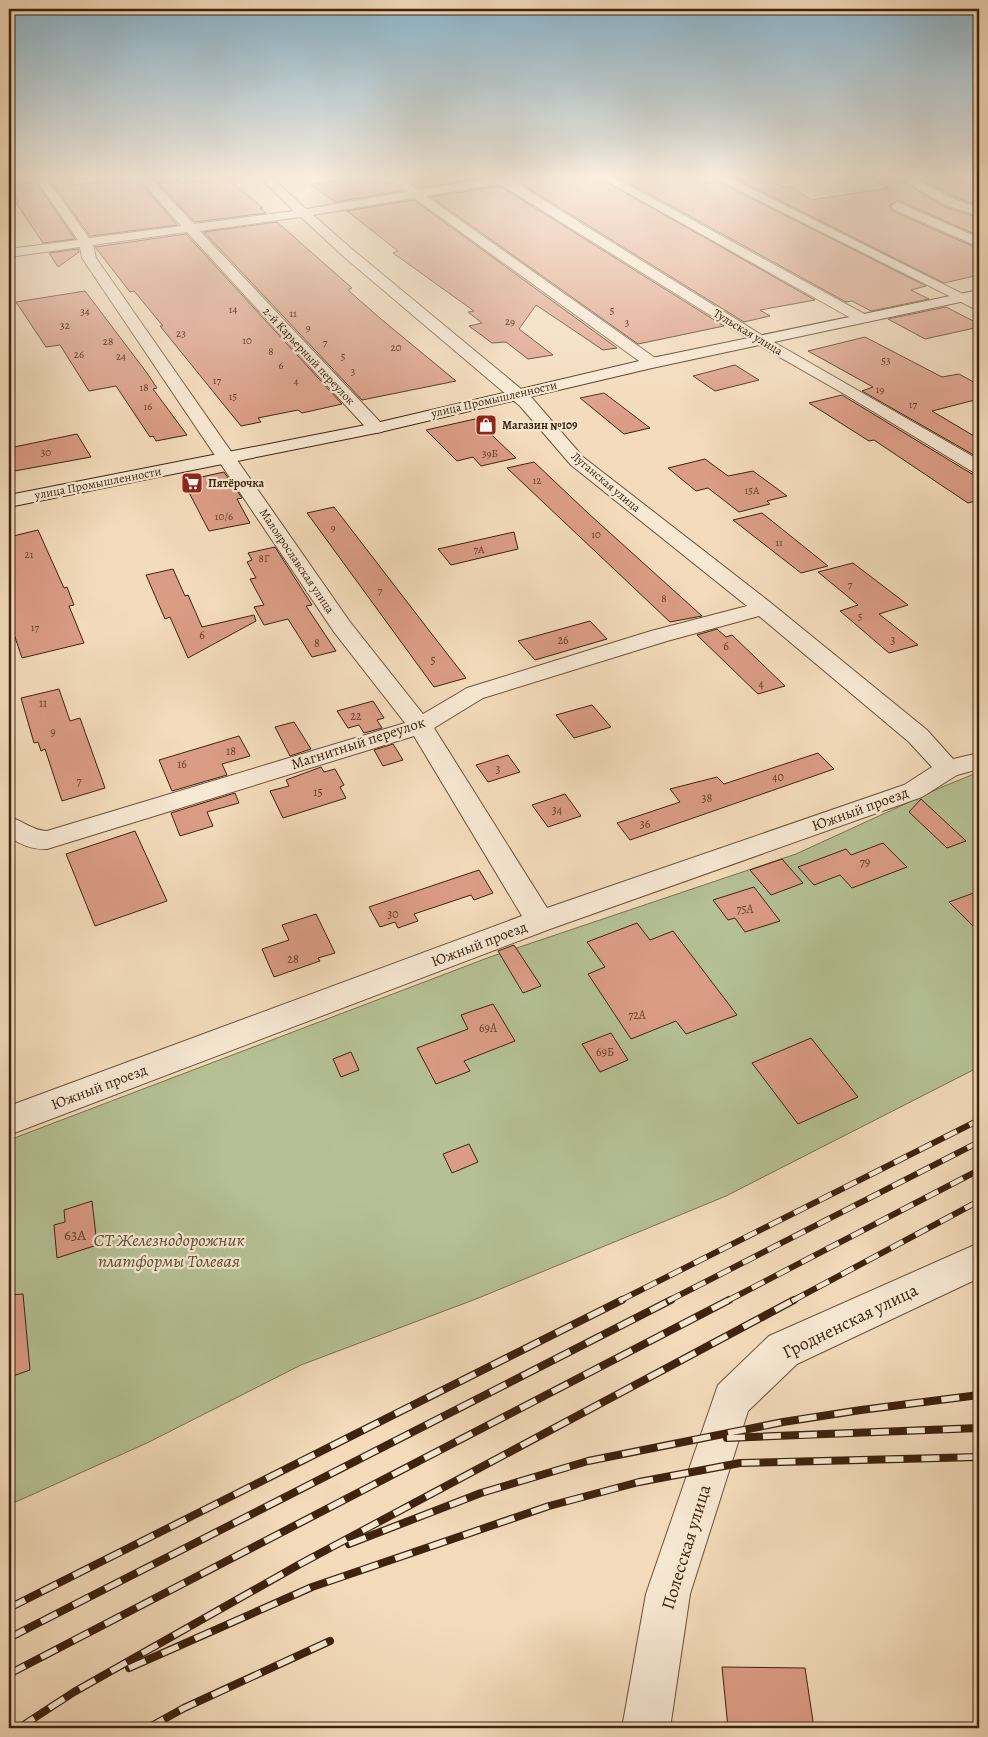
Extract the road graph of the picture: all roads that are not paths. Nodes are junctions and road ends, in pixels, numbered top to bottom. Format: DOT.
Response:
graph roads {
  1 [pos="89,256"];
  2 [pos="215,256"];
  3 [pos="354,256"];
  4 [pos="502,256"];
  5 [pos="624,256"];
  6 [pos="750,256"];
  7 [pos="877,256"];
  8 [pos="979,294"];
  9 [pos="961,298"];
  10 [pos="979,307"];
  11 [pos="863,318"];
  12 [pos="760,340"];
  13 [pos="652,363"];
  14 [pos="516,394"];
  15 [pos="376,428"];
  16 [pos="225,457"];
  17 [pos="979,468"];
  18 [pos="9,501"];
  19 [pos="763,608"];
  20 [pos="420,726"];
  21 [pos="979,761"];
  22 [pos="948,769"];
  23 [pos="9,826"];
  24 [pos="540,921"];
  25 [pos="9,1121"];
  26 [pos="979,1260"];
  27 [pos="732,1399"];
  28 [pos="646,1728"];
  1 -- 16 [label="street, Малоярославская улица"];
  2 -- 15 [label="street, 2-й Карьерный переулок"];
  3 -- 14 [label="street, Луганская улица"];
  4 -- 13 [label="street"];
  5 -- 12 [label="street, Тульская улица"];
  6 -- 11 [label="street"];
  7 -- 9 [label="street"];
  8 -- 9 [label="street, улица Промышленности"];
  9 -- 10 [label="street"];
  9 -- 11 [label="street, улица Промышленности"];
  11 -- 12 [label="street, улица Промышленности"];
  12 -- 13 [label="street, улица Промышленности"];
  12 -- 17 [label="street, Тульская улица"];
  13 -- 14 [label="street, улица Промышленности"];
  14 -- 15 [label="street, улица Промышленности"];
  14 -- 19 [label="street, Луганская улица"];
  15 -- 16 [label="street, улица Промышленности"];
  16 -- 18 [label="street, улица Промышленности"];
  16 -- 20 [label="street, Малоярославская улица"];
  19 -- 20 [label="street, Магнитный переулок"];
  19 -- 22 [label="street, Луганская улица"];
  20 -- 23 [label="street, Магнитный переулок"];
  20 -- 24 [label="street, Малоярославская улица"];
  21 -- 22 [label="street, Южный проезд"];
  22 -- 24 [label="street, Южный проезд"];
  24 -- 25 [label="street, Южный проезд"];
  26 -- 27 [label="street, Гродненская улица"];
  27 -- 28 [label="street, Полесская улица"];
}
